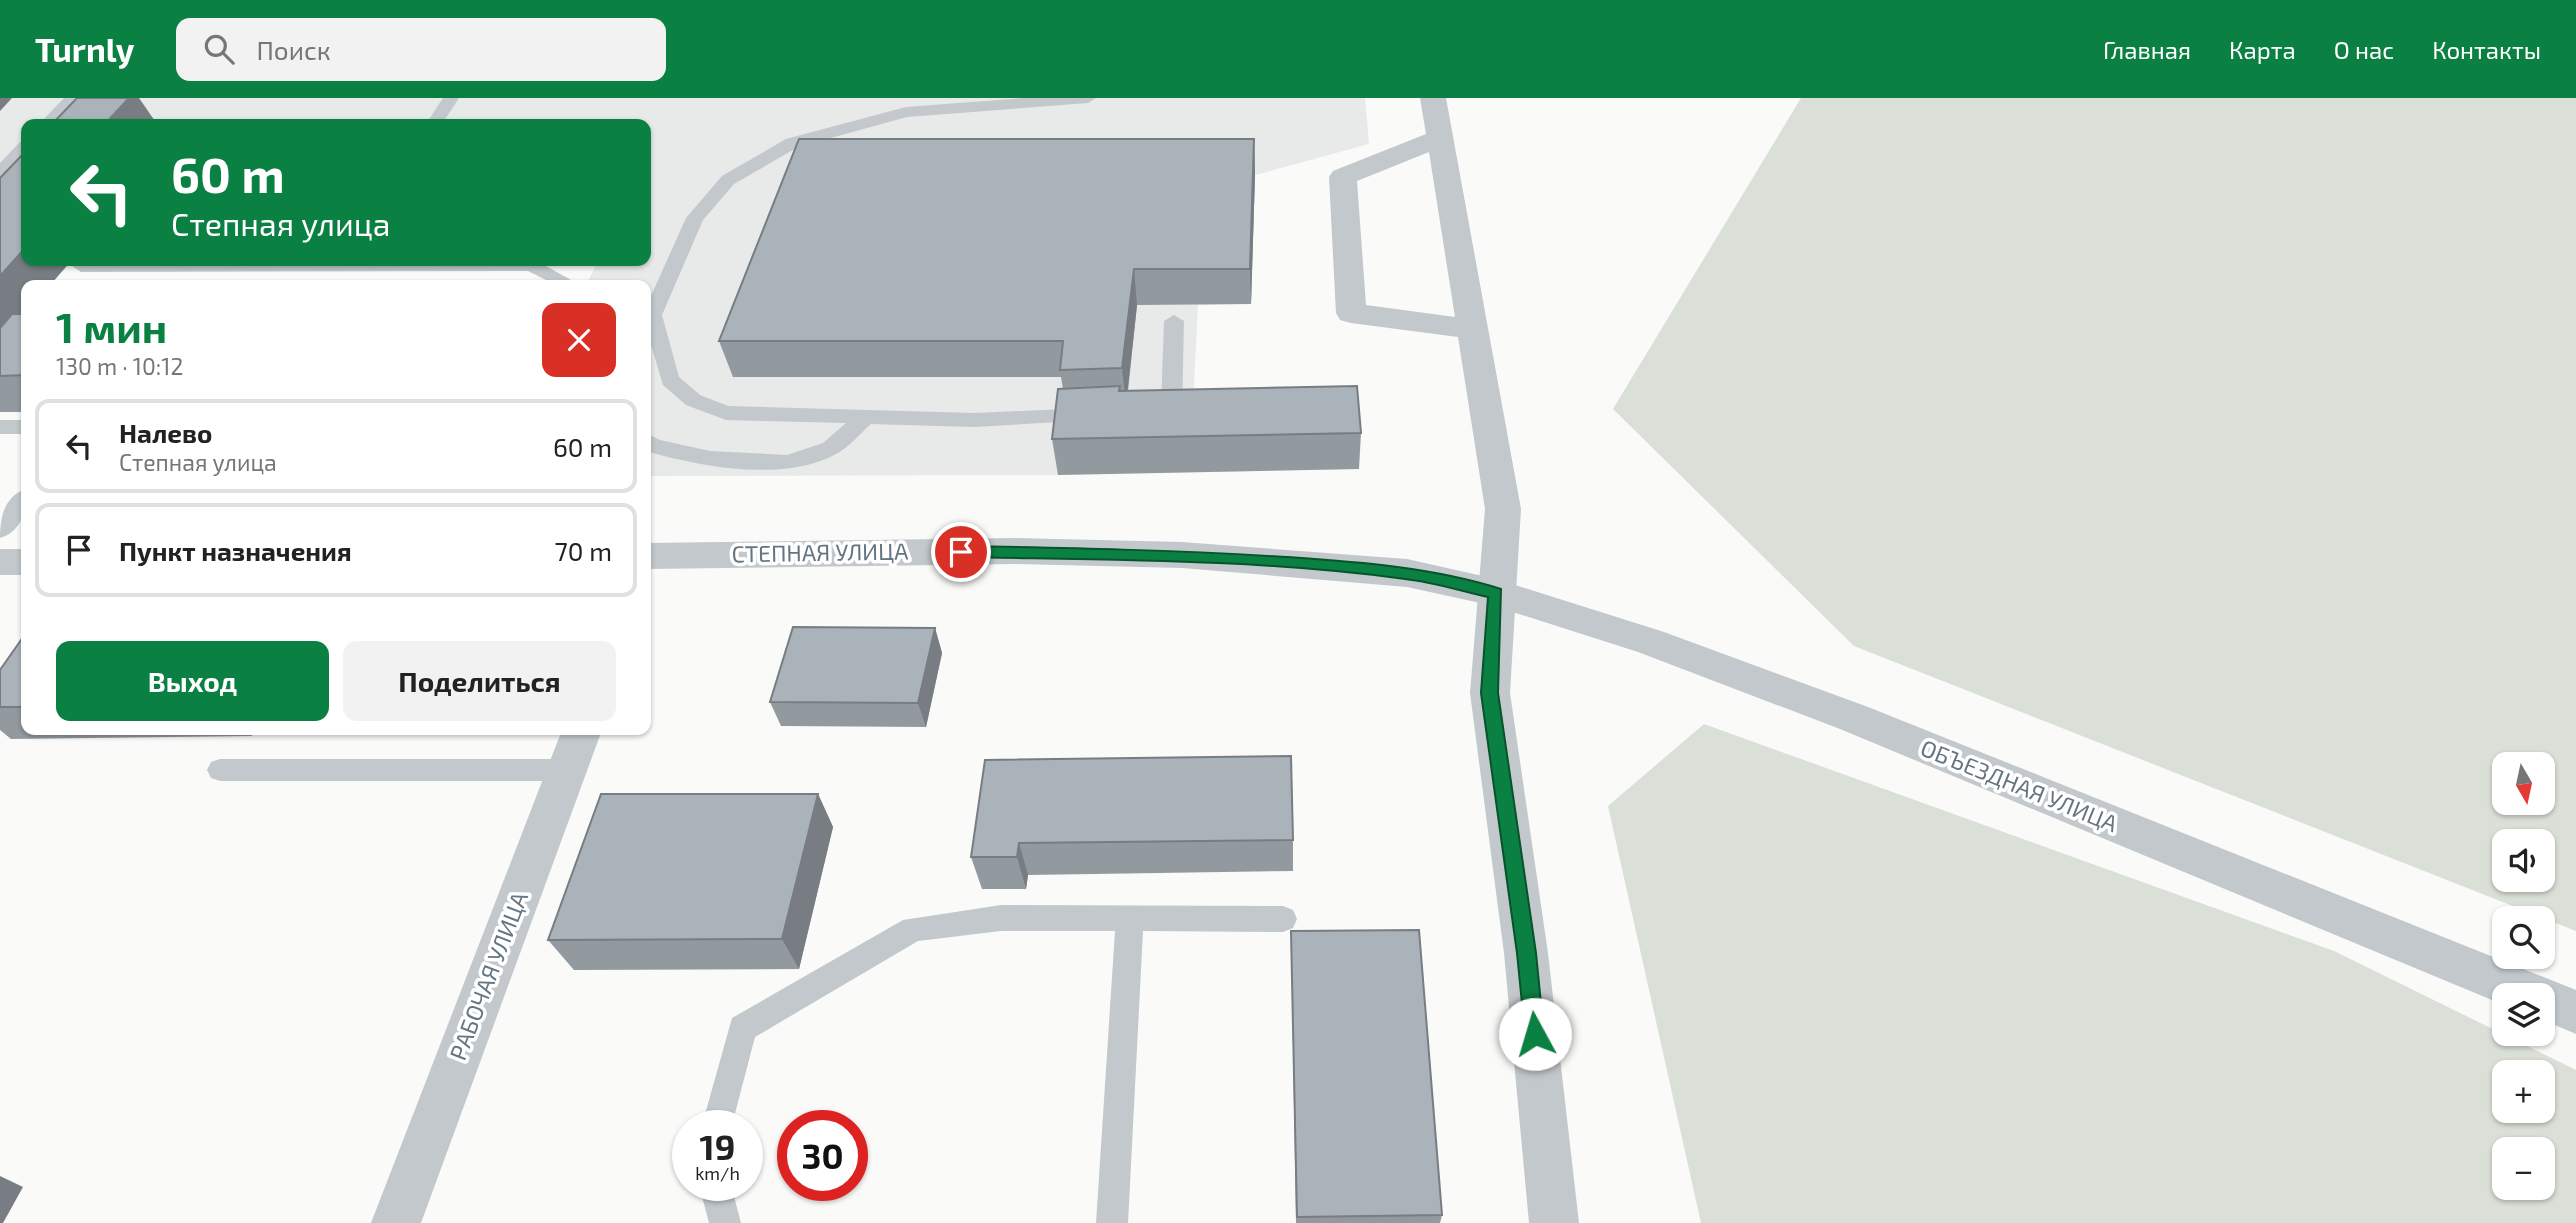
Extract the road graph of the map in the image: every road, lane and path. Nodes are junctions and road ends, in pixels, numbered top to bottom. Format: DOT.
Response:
graph roads {
  1 [pos="73,98"];
  2 [pos="452,98"];
  3 [pos="870,98"];
  4 [pos="1088,98"];
  5 [pos="1433,98"];
  6 [pos="52,119"];
  7 [pos="437,119"];
  8 [pos="870,122"];
  9 [pos="1440,138"];
  10 [pos="21,151"];
  11 [pos="0,173"];
  12 [pos="211,266"];
  13 [pos="533,266"];
  14 [pos="199,280"];
  15 [pos="560,280"];
  16 [pos="1174,321"];
  17 [pos="1473,329"];
  18 [pos="1144,413"];
  19 [pos="1105,415"];
  20 [pos="866,417"];
  21 [pos="0,427"];
  22 [pos="21,427"];
  23 [pos="651,444"];
  24 [pos="21,503"];
  25 [pos="0,530"];
  26 [pos="651,556"];
  27 [pos="0,562"];
  28 [pos="21,562"];
  29 [pos="1496,593"];
  30 [pos="574,750"];
  31 [pos="219,770"];
  32 [pos="1130,919"];
  33 [pos="1283,919"];
  34 [pos="2504,983"];
  35 [pos="2555,1003"];
  36 [pos="2576,1012"];
  37 [pos="721,1110"];
  38 [pos="719,1201"];
  39 [pos="396,1223"];
  40 [pos="725,1223"];
  41 [pos="1112,1223"];
  42 [pos="1554,1223"];
  1 -- 6 [label="lane"];
  2 -- 7 [label="lane"];
  3 -- 8 [label="lane"];
  4 -- 8 [label="lane"];
  5 -- 9 [label="street"];
  8 -- 20 [label="lane"];
  9 -- 17 [label="street"];
  9 -- 17 [label="street"];
  10 -- 11 [label="lane"];
  12 -- 14 [label="lane"];
  13 -- 15 [label="lane"];
  16 -- 18 [label="lane"];
  17 -- 29 [label="street"];
  19 -- 20 [label="lane"];
  20 -- 23 [label="lane"];
  21 -- 22 [label="lane"];
  24 -- 25 [label="lane"];
  26 -- 29 [label="street, СТЕПНАЯ УЛИЦА"];
  27 -- 28 [label="street"];
  29 -- 34 [label="street, ОБЪЕЗДНАЯ УЛИЦА"];
  29 -- 42 [label="street"];
  30 -- 31 [label="lane"];
  30 -- 39 [label="street, РАБОЧАЯ УЛИЦА"];
  32 -- 33 [label="lane"];
  32 -- 37 [label="lane"];
  32 -- 41 [label="lane"];
  35 -- 36 [label="street"];
  38 -- 40 [label="lane"];
}
